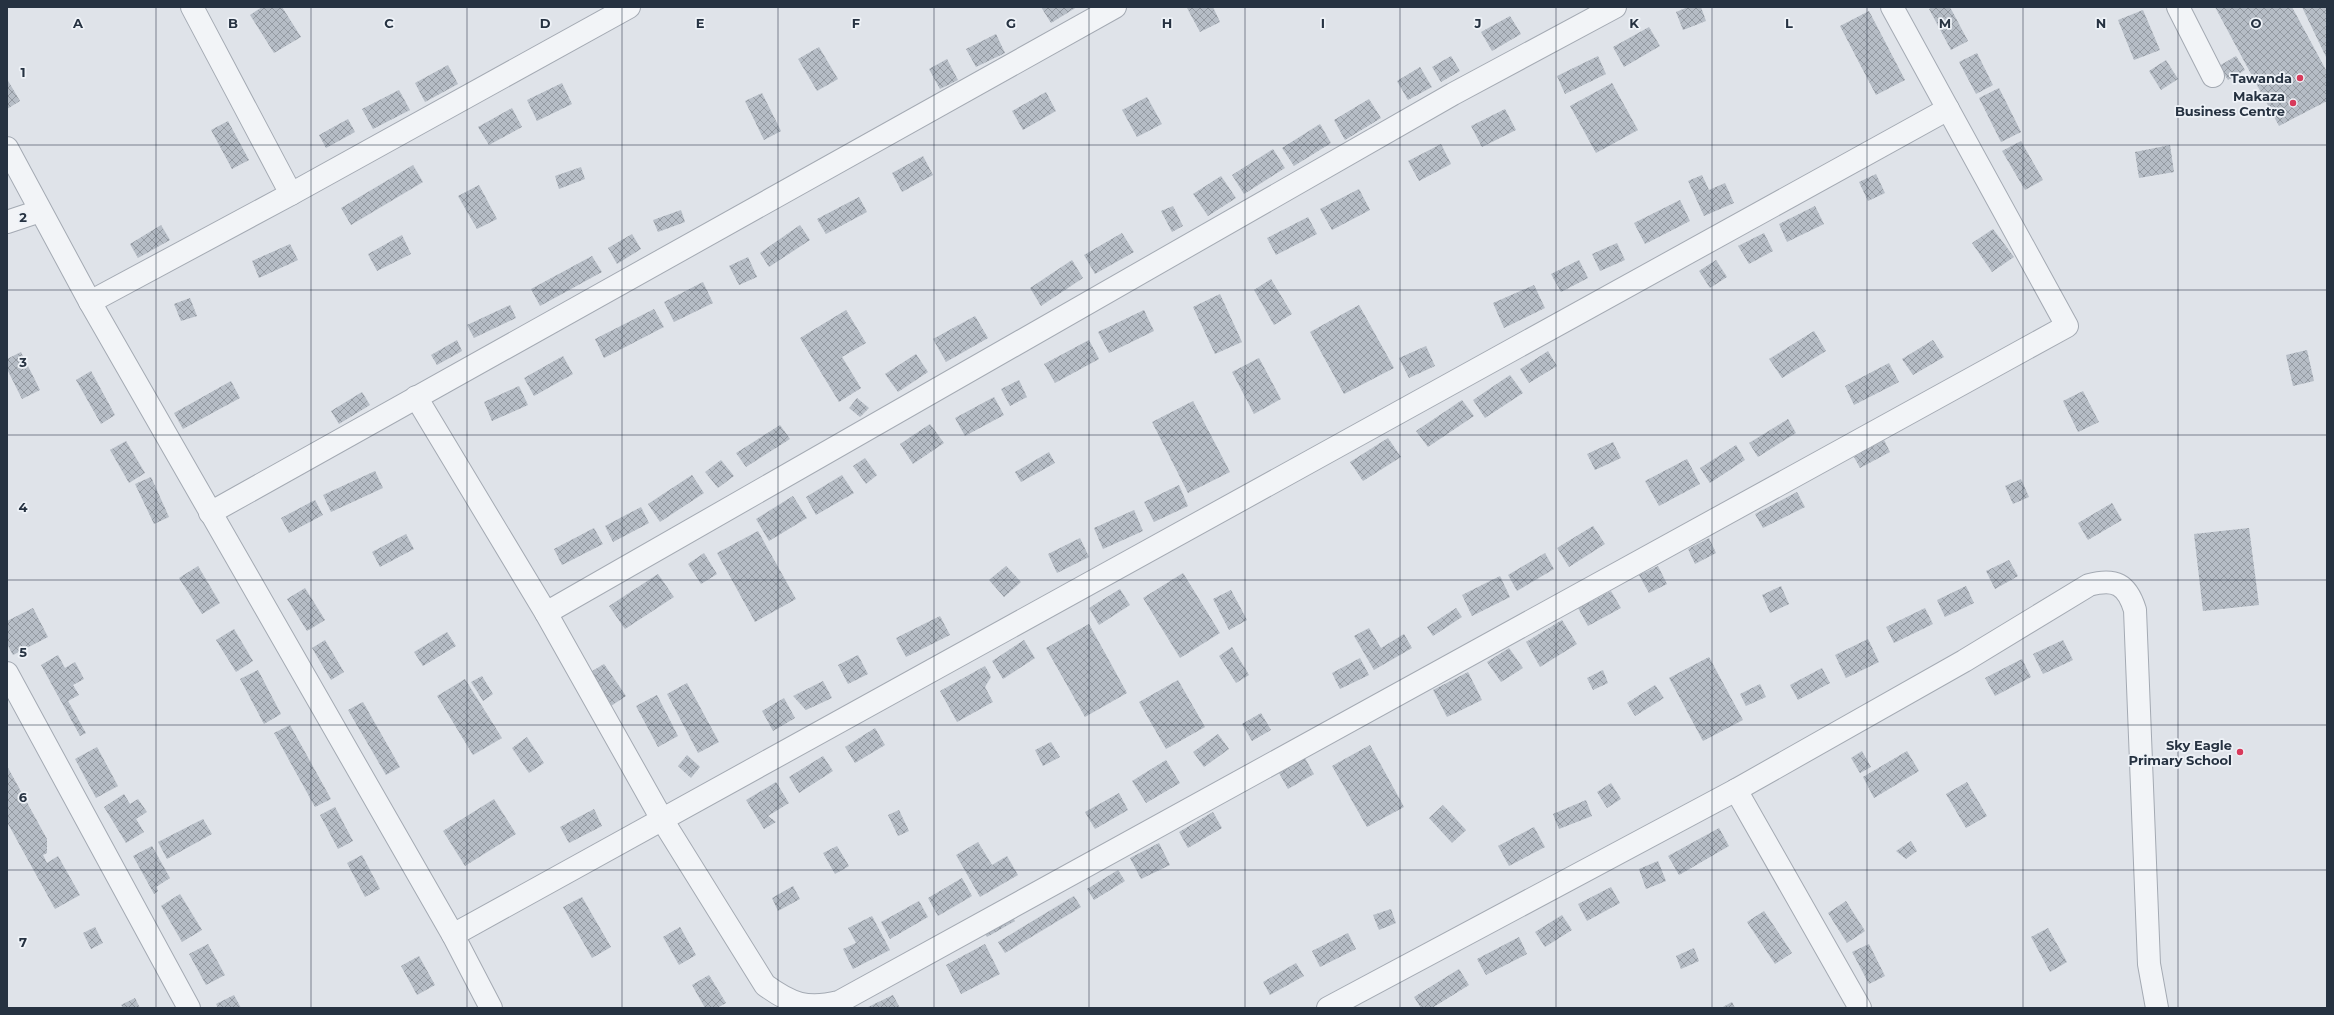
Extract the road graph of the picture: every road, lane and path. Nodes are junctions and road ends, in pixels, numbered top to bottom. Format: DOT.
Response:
graph roads {
  1 [pos="192,7"];
  2 [pos="629,7"];
  3 [pos="1115,7"];
  4 [pos="1615,7"];
  5 [pos="1892,7"];
  6 [pos="2178,7"];
  7 [pos="2213,76"];
  8 [pos="1948,109"];
  9 [pos="7,148"];
  10 [pos="291,194"];
  11 [pos="40,211"];
  12 [pos="7,222"];
  13 [pos="90,302"];
  14 [pos="416,396"];
  15 [pos="210,512"];
  16 [pos="546,614"];
  17 [pos="7,673"];
  18 [pos="1736,790"];
  19 [pos="663,821"];
  20 [pos="453,935"];
  21 [pos="189,1008"];
  22 [pos="491,1008"];
  23 [pos="1328,1008"];
  24 [pos="1860,1008"];
  25 [pos="2156,1008"];
  1 -- 10 [label="street"];
  2 -- 10 [label="street"];
  3 -- 14 [label="street"];
  4 -- 16 [label="street"];
  5 -- 8 [label="street"];
  6 -- 7 [label="street"];
  8 -- 19 [label="street"];
  8 -- 19 [label="street"];
  9 -- 11 [label="street"];
  10 -- 13 [label="street"];
  11 -- 12 [label="street"];
  11 -- 13 [label="street"];
  13 -- 15 [label="street"];
  14 -- 15 [label="street"];
  14 -- 16 [label="street"];
  15 -- 20 [label="street"];
  16 -- 19 [label="street"];
  17 -- 21 [label="street"];
  18 -- 23 [label="street"];
  18 -- 24 [label="street"];
  18 -- 25 [label="street"];
  19 -- 20 [label="street"];
  20 -- 22 [label="street"];
}
